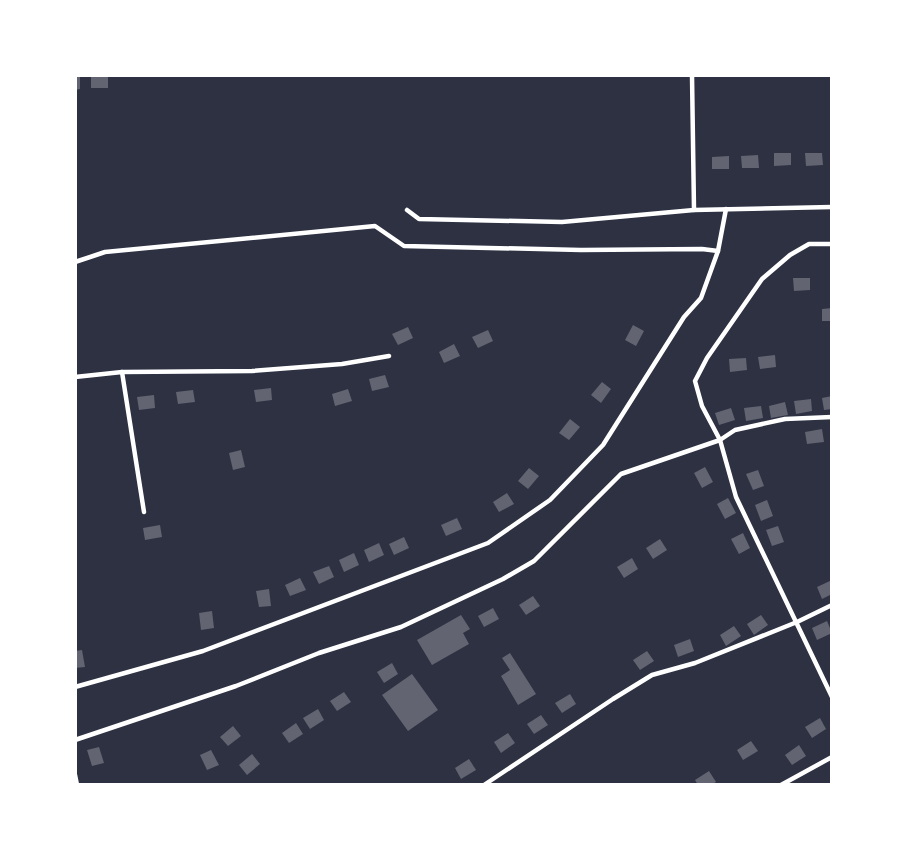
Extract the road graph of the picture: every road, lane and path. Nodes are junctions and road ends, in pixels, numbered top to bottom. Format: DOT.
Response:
graph roads {
  1 [pos="692,75"];
  2 [pos="832,207"];
  3 [pos="726,209"];
  4 [pos="407,210"];
  5 [pos="694,210"];
  6 [pos="832,244"];
  7 [pos="718,251"];
  8 [pos="75,262"];
  9 [pos="389,356"];
  10 [pos="122,372"];
  11 [pos="75,377"];
  12 [pos="832,417"];
  13 [pos="720,440"];
  14 [pos="144,512"];
  15 [pos="832,605"];
  16 [pos="797,622"];
  17 [pos="75,687"];
  18 [pos="832,697"];
  19 [pos="75,740"];
  20 [pos="832,757"];
  21 [pos="75,775"];
  22 [pos="78,785"];
  23 [pos="484,785"];
  24 [pos="781,785"];
  1 -- 5 [label="street"];
  2 -- 3 [label="street"];
  3 -- 5 [label="street"];
  3 -- 7 [label="street"];
  4 -- 5 [label="street"];
  6 -- 13 [label="street"];
  7 -- 8 [label="street"];
  7 -- 17 [label="street"];
  9 -- 10 [label="street"];
  10 -- 11 [label="street"];
  10 -- 14 [label="street"];
  12 -- 13 [label="street"];
  13 -- 16 [label="street"];
  13 -- 19 [label="street"];
  15 -- 16 [label="street"];
  16 -- 18 [label="street"];
  16 -- 23 [label="street"];
  20 -- 24 [label="street"];
  21 -- 22 [label="street"];
}
